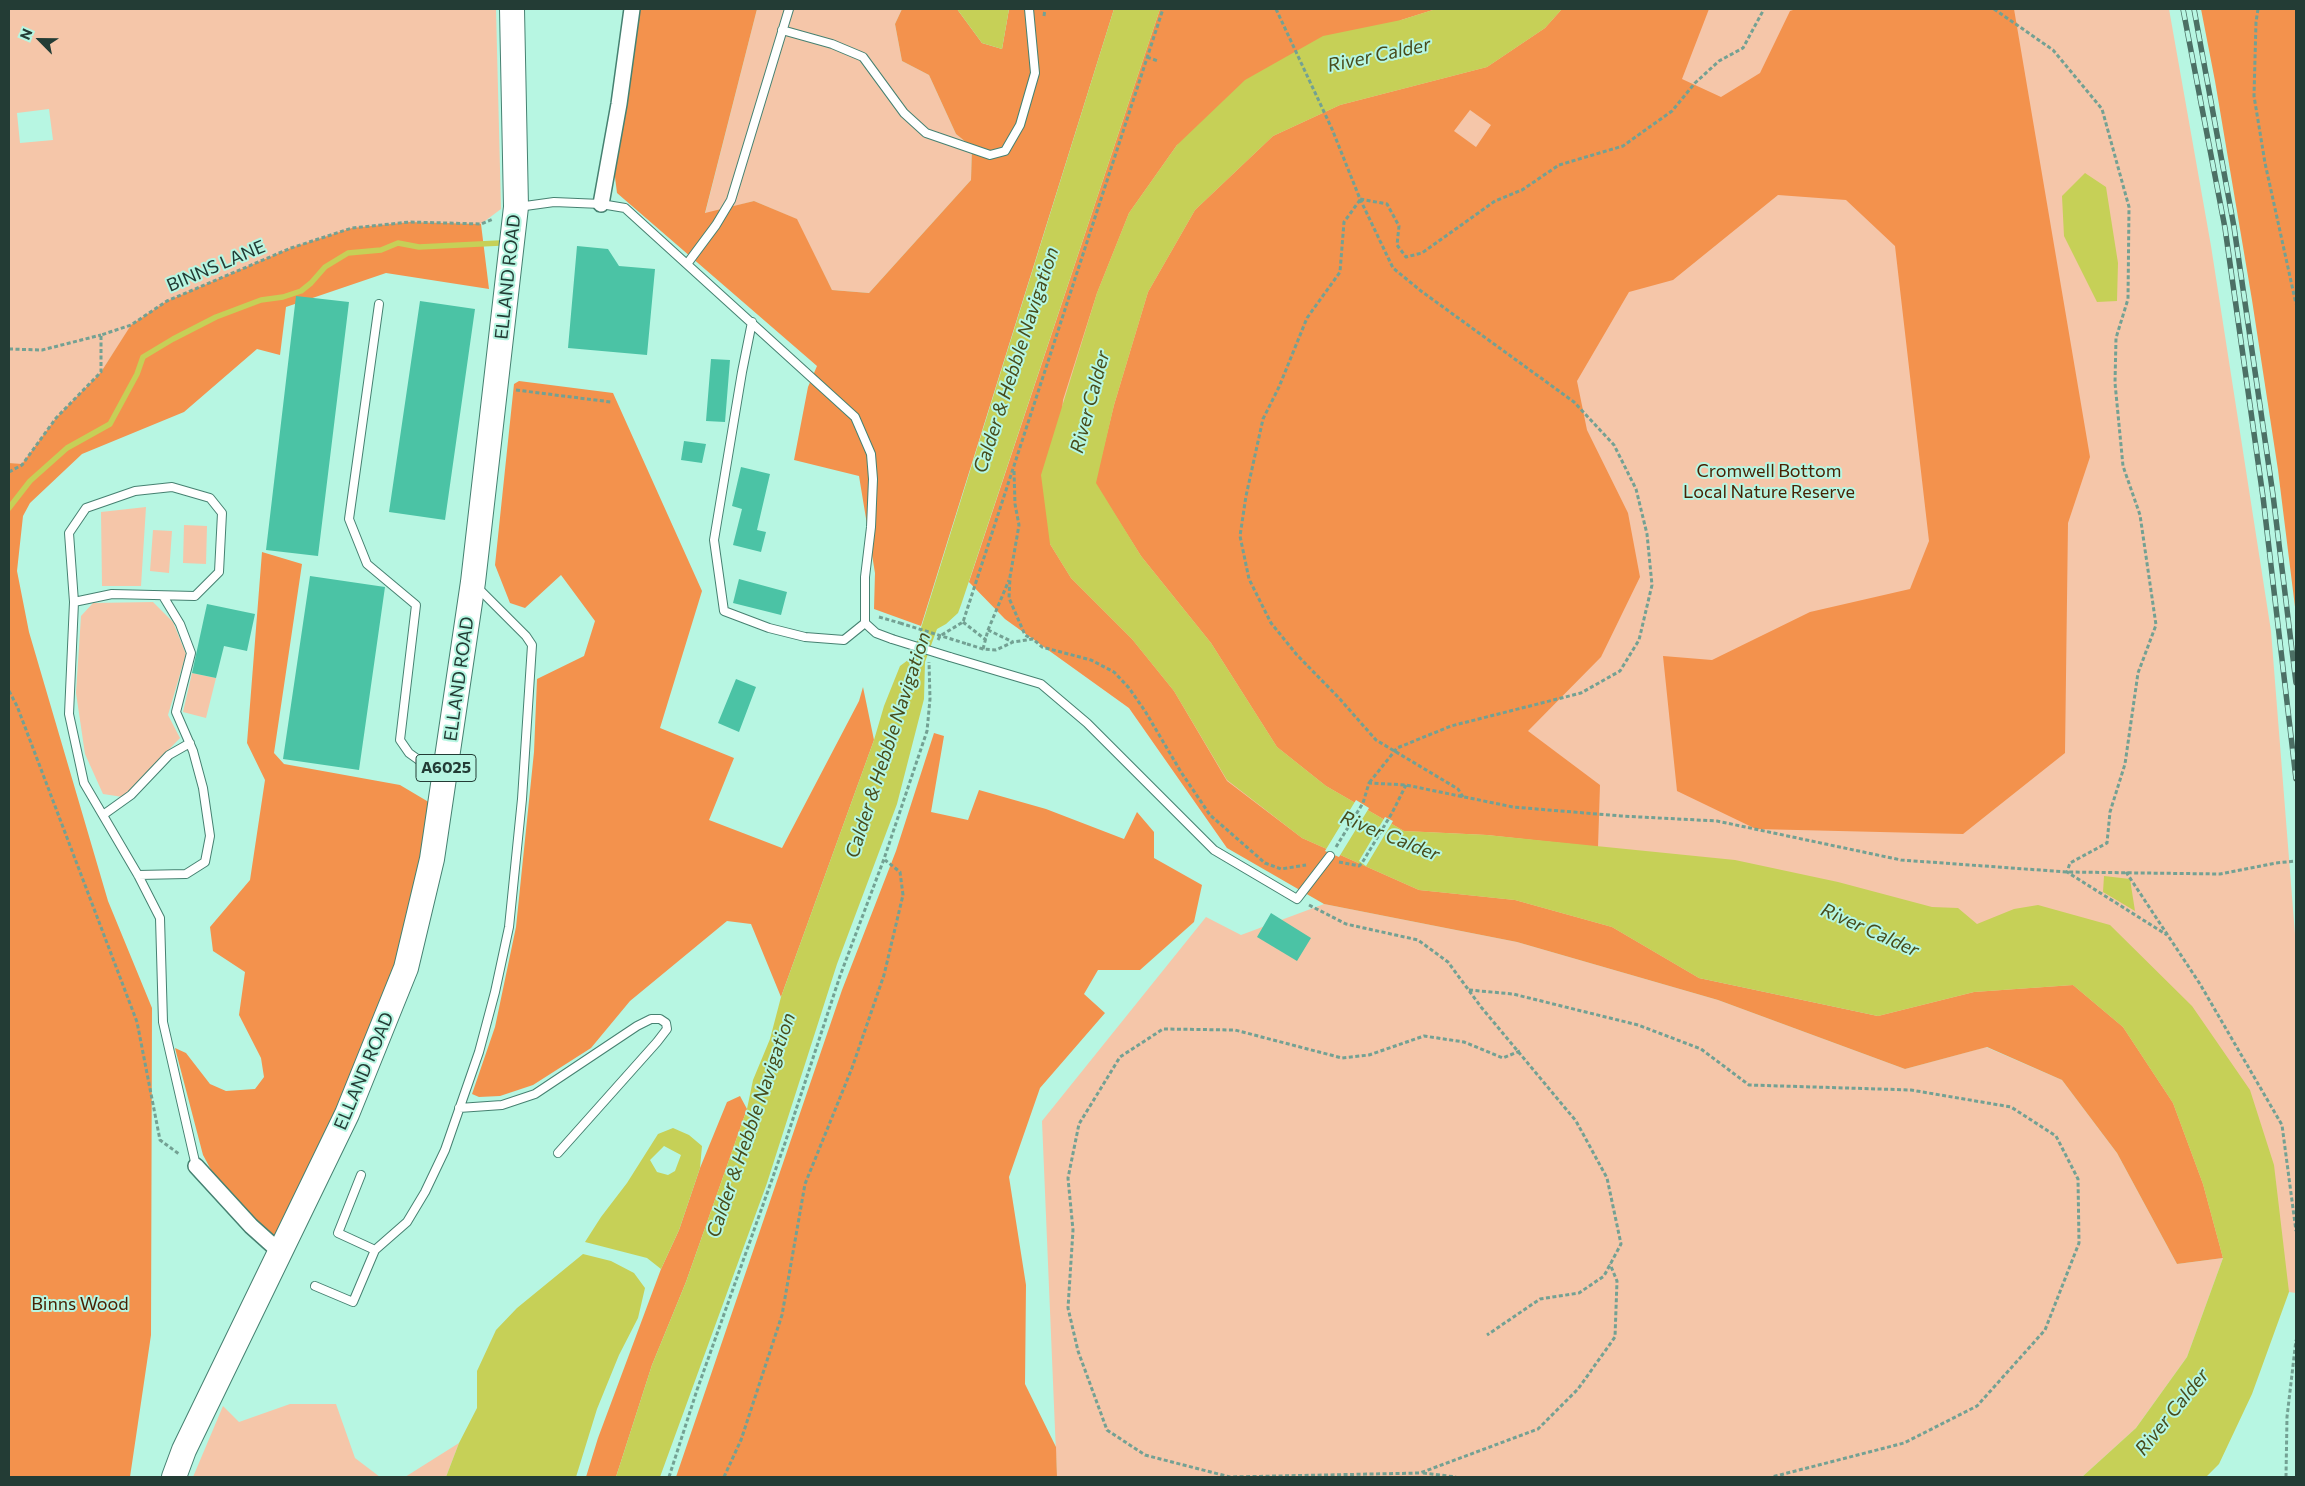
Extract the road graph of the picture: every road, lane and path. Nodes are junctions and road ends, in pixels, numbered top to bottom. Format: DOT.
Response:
graph roads {
  1 [pos="512,9"];
  2 [pos="632,9"];
  3 [pos="789,9"];
  4 [pos="1029,9"];
  5 [pos="1163,9"];
  6 [pos="1276,9"];
  7 [pos="1764,9"];
  8 [pos="1994,9"];
  9 [pos="2258,9"];
  10 [pos="782,30"];
  11 [pos="1147,57"];
  12 [pos="1158,61"];
  13 [pos="1360,199"];
  14 [pos="601,204"];
  15 [pos="516,207"];
  16 [pos="687,264"];
  17 [pos="379,304"];
  18 [pos="2296,304"];
  19 [pos="752,322"];
  20 [pos="101,335"];
  21 [pos="9,349"];
  22 [pos="496,387"];
  23 [pos="611,402"];
  24 [pos="1014,468"];
  25 [pos="9,472"];
  26 [pos="1010,577"];
  27 [pos="473,582"];
  28 [pos="162,596"];
  29 [pos="74,602"];
  30 [pos="864,612"];
  31 [pos="963,622"];
  32 [pos="865,623"];
  33 [pos="988,630"];
  34 [pos="1033,639"];
  35 [pos="986,640"];
  36 [pos="1014,642"];
  37 [pos="936,645"];
  38 [pos="983,649"];
  39 [pos="932,654"];
  40 [pos="9,691"];
  41 [pos="190,743"];
  42 [pos="1394,752"];
  43 [pos="444,779"];
  44 [pos="1369,783"];
  45 [pos="1406,785"];
  46 [pos="1464,798"];
  47 [pos="103,815"];
  48 [pos="1329,858"];
  49 [pos="884,860"];
  50 [pos="2296,861"];
  51 [pos="2067,872"];
  52 [pos="2126,872"];
  53 [pos="138,874"];
  54 [pos="1297,899"];
  55 [pos="2167,935"];
  56 [pos="1469,990"];
  57 [pos="1520,1051"];
  58 [pos="459,1108"];
  59 [pos="558,1153"];
  60 [pos="196,1166"];
  61 [pos="361,1175"];
  62 [pos="2296,1231"];
  63 [pos="375,1250"];
  64 [pos="280,1252"];
  65 [pos="1610,1264"];
  66 [pos="315,1286"];
  67 [pos="1487,1335"];
  68 [pos="2296,1340"];
  69 [pos="1420,1473"];
  70 [pos="174,1477"];
  71 [pos="669,1477"];
  72 [pos="724,1477"];
  73 [pos="1456,1477"];
  74 [pos="1772,1477"];
  75 [pos="2286,1477"];
  1 -- 15 [label="main road, ELLAND ROAD / A6025"];
  2 -- 14 [label="street"];
  3 -- 10 [label="lane"];
  4 -- 10 [label="lane"];
  5 -- 11 [label="path"];
  6 -- 13 [label="path"];
  7 -- 13 [label="path"];
  8 -- 51 [label="path"];
  9 -- 18 [label="path"];
  10 -- 16 [label="lane"];
  11 -- 12 [label="path"];
  11 -- 24 [label="path"];
  13 -- 42 [label="path"];
  13 -- 42 [label="path"];
  14 -- 15 [label="lane"];
  14 -- 16 [label="lane"];
  15 -- 20 [label="path, BINNS LANE"];
  15 -- 22 [label="main road, ELLAND ROAD / A6025"];
  16 -- 19 [label="lane"];
  17 -- 43 [label="lane"];
  19 -- 30 [label="lane"];
  19 -- 32 [label="lane"];
  20 -- 21 [label="path, BINNS LANE"];
  20 -- 25 [label="path"];
  22 -- 23 [label="path"];
  22 -- 27 [label="main road, ELLAND ROAD / A6025"];
  24 -- 26 [label="path"];
  24 -- 31 [label="path"];
  26 -- 33 [label="path"];
  26 -- 34 [label="path"];
  27 -- 43 [label="main road, ELLAND ROAD / A6025"];
  27 -- 58 [label="lane"];
  28 -- 29 [label="lane"];
  28 -- 29 [label="lane"];
  28 -- 41 [label="lane"];
  29 -- 47 [label="lane"];
  30 -- 32 [label="lane"];
  30 -- 38 [label="path, bridge"];
  31 -- 35 [label="path"];
  31 -- 37 [label="path"];
  32 -- 54 [label="lane, bridge"];
  33 -- 35 [label="path"];
  33 -- 36 [label="path"];
  34 -- 36 [label="path"];
  34 -- 48 [label="path"];
  35 -- 38 [label="path"];
  36 -- 38 [label="path"];
  39 -- 49 [label="path"];
  40 -- 60 [label="path"];
  41 -- 47 [label="lane"];
  41 -- 53 [label="lane"];
  42 -- 44 [label="path"];
  42 -- 46 [label="path"];
  43 -- 64 [label="main road, ELLAND ROAD / A6025"];
  44 -- 45 [label="path"];
  44 -- 48 [label="path"];
  45 -- 46 [label="path"];
  45 -- 48 [label="path"];
  46 -- 51 [label="path"];
  47 -- 53 [label="lane"];
  48 -- 54 [label="lane"];
  49 -- 71 [label="path"];
  49 -- 72 [label="path"];
  50 -- 52 [label="path"];
  51 -- 52 [label="path"];
  51 -- 55 [label="path"];
  52 -- 55 [label="path"];
  53 -- 60 [label="lane"];
  54 -- 56 [label="path"];
  55 -- 62 [label="path"];
  56 -- 57 [label="path"];
  56 -- 74 [label="path"];
  57 -- 65 [label="path"];
  57 -- 69 [label="path"];
  58 -- 59 [label="lane"];
  58 -- 63 [label="lane"];
  60 -- 64 [label="street"];
  61 -- 63 [label="lane"];
  63 -- 66 [label="lane"];
  64 -- 70 [label="main road, ELLAND ROAD / A6025"];
  65 -- 67 [label="path"];
  65 -- 69 [label="path"];
  68 -- 75 [label="path"];
  69 -- 73 [label="path"];
}
